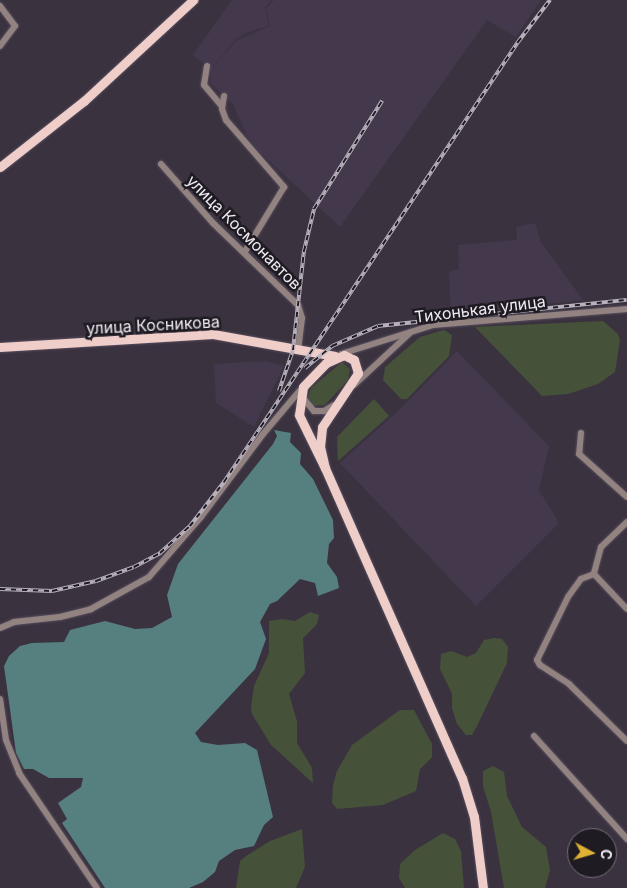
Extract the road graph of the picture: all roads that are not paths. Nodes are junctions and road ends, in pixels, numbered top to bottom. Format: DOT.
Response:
graph roads {
  1 [pos="193,0"];
  2 [pos="0,6"];
  3 [pos="0,46"];
  4 [pos="207,66"];
  5 [pos="224,96"];
  6 [pos="222,105"];
  7 [pos="161,164"];
  8 [pos="0,166"];
  9 [pos="244,253"];
  10 [pos="627,309"];
  11 [pos="413,330"];
  12 [pos="0,347"];
  13 [pos="298,351"];
  14 [pos="338,356"];
  15 [pos="354,385"];
  16 [pos="303,387"];
  17 [pos="334,405"];
  18 [pos="581,433"];
  19 [pos="325,468"];
  20 [pos="627,497"];
  21 [pos="627,522"];
  22 [pos="594,574"];
  23 [pos="627,609"];
  24 [pos="0,628"];
  25 [pos="0,699"];
  26 [pos="534,736"];
  27 [pos="627,741"];
  28 [pos="627,839"];
  29 [pos="97,888"];
  30 [pos="483,888"];
  1 -- 8 [label="main road"];
  2 -- 3 [label="street"];
  4 -- 6 [label="street"];
  5 -- 6 [label="street"];
  6 -- 9 [label="street"];
  7 -- 9 [label="street, улица Космонавтов"];
  9 -- 13 [label="street, улица Космонавтов"];
  10 -- 11 [label="street, Тихонькая улица"];
  11 -- 14 [label="street, Тихонькая улица"];
  11 -- 15 [label="street"];
  12 -- 13 [label="main road, улица Косникова"];
  13 -- 14 [label="main road, улица Косникова"];
  14 -- 15 [label="main road"];
  14 -- 16 [label="main road"];
  15 -- 17 [label="main road"];
  16 -- 17 [label="street"];
  16 -- 19 [label="main road"];
  16 -- 24 [label="street"];
  17 -- 19 [label="main road"];
  18 -- 20 [label="street"];
  19 -- 30 [label="main road"];
  21 -- 22 [label="street"];
  22 -- 23 [label="street"];
  22 -- 27 [label="street"];
  25 -- 29 [label="street"];
  26 -- 28 [label="street"];
}
